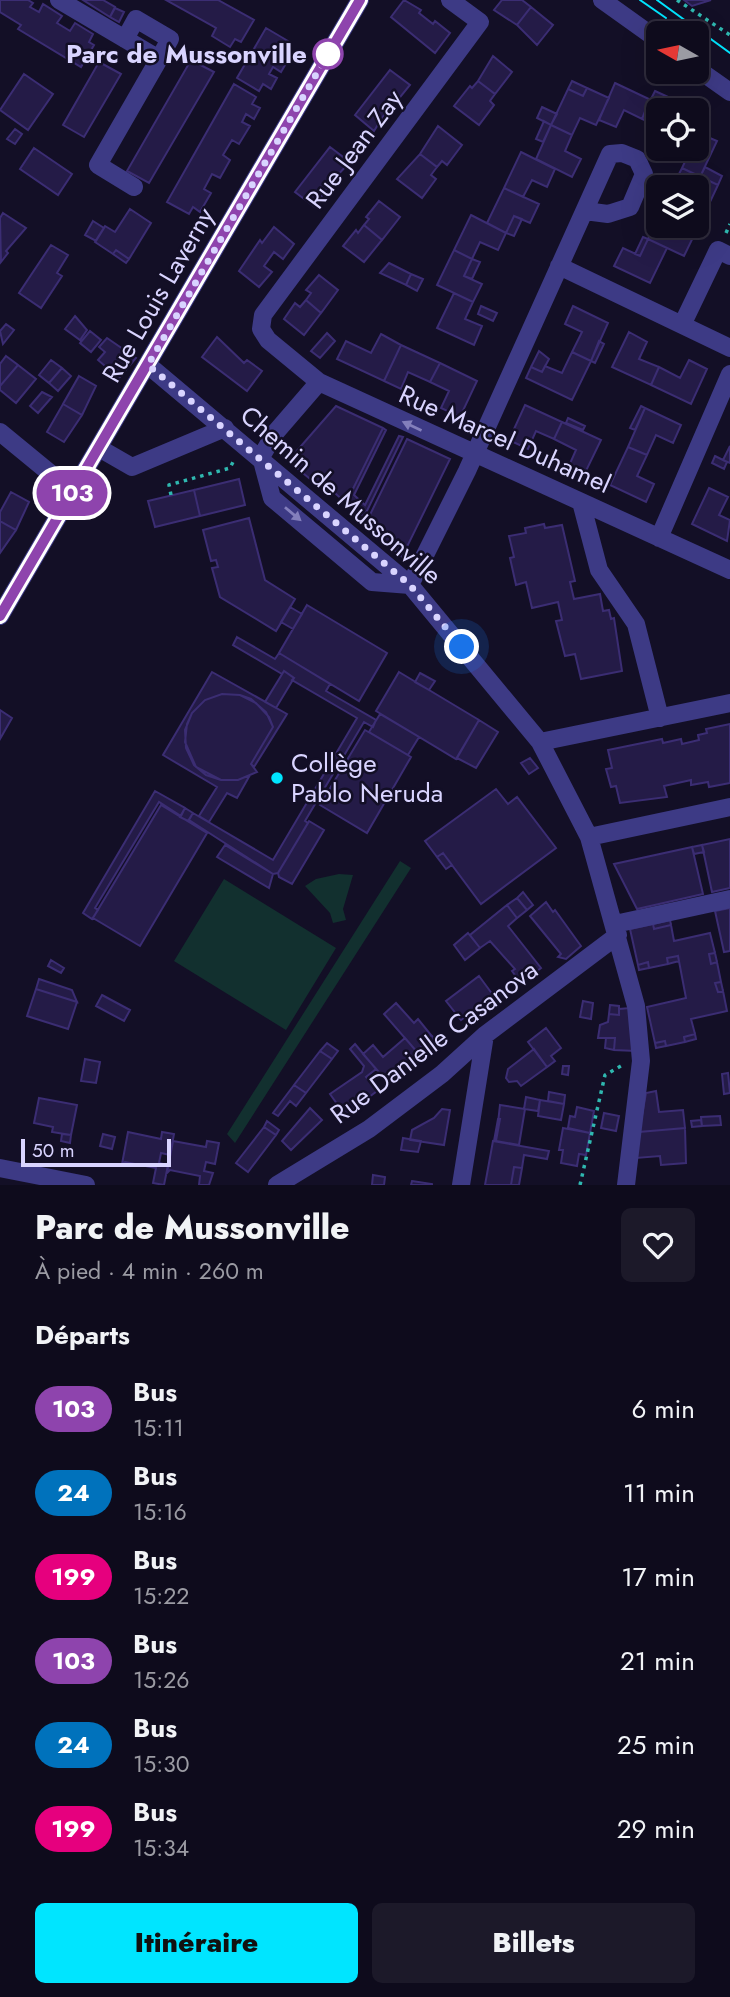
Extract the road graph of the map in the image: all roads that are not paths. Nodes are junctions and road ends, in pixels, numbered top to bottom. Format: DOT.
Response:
graph roads {
  1 [pos="59,0"];
  2 [pos="360,0"];
  3 [pos="450,0"];
  4 [pos="602,0"];
  5 [pos="646,31"];
  6 [pos="709,77"];
  7 [pos="730,92"];
  8 [pos="134,187"];
  9 [pos="584,211"];
  10 [pos="730,256"];
  11 [pos="559,266"];
  12 [pos="681,325"];
  13 [pos="268,340"];
  14 [pos="730,348"];
  15 [pos="148,365"];
  16 [pos="730,374"];
  17 [pos="319,382"];
  18 [pos="225,428"];
  19 [pos="0,432"];
  20 [pos="99,448"];
  21 [pos="475,454"];
  22 [pos="261,457"];
  23 [pos="73,492"];
  24 [pos="581,502"];
  25 [pos="659,538"];
  26 [pos="730,570"];
  27 [pos="410,585"];
  28 [pos="0,616"];
  29 [pos="730,703"];
  30 [pos="660,718"];
  31 [pos="540,742"];
  32 [pos="730,807"];
  33 [pos="589,837"];
  34 [pos="730,899"];
  35 [pos="616,929"];
  36 [pos="485,1035"];
  37 [pos="0,1168"];
  38 [pos="51,1182"];
  39 [pos="86,1185"];
  40 [pos="277,1185"];
  41 [pos="461,1185"];
  42 [pos="626,1185"];
  1 -- 8 [label="street"];
  2 -- 15 [label="street, Rue Louis Laverny"];
  3 -- 13 [label="street, Rue Jean Zay"];
  4 -- 5 [label="street"];
  6 -- 7 [label="street"];
  9 -- 11 [label="street"];
  10 -- 12 [label="street"];
  11 -- 12 [label="street"];
  11 -- 21 [label="street"];
  12 -- 14 [label="street"];
  13 -- 17 [label="street, Rue Marcel Duhamel"];
  15 -- 18 [label="street, Chemin de Mussonville"];
  15 -- 20 [label="street, Rue Louis Laverny"];
  16 -- 25 [label="street"];
  21 -- 17 [label="street, Rue Marcel Duhamel, one-way"];
  17 -- 22 [label="street"];
  18 -- 20 [label="street"];
  18 -- 22 [label="street, Chemin de Mussonville"];
  19 -- 23 [label="street"];
  20 -- 23 [label="street, Rue Louis Laverny"];
  21 -- 24 [label="street, Rue Marcel Duhamel"];
  21 -- 27 [label="street"];
  22 -- 27 [label="street, Chemin de Mussonville"];
  23 -- 28 [label="street, Rue Louis Laverny"];
  24 -- 25 [label="street, Rue Marcel Duhamel"];
  24 -- 30 [label="street"];
  25 -- 26 [label="street, Rue Marcel Duhamel"];
  27 -- 31 [label="street, Chemin de Mussonville"];
  29 -- 30 [label="street"];
  30 -- 31 [label="street"];
  31 -- 33 [label="street, Chemin de Mussonville"];
  32 -- 33 [label="street"];
  33 -- 35 [label="street, Chemin de Mussonville"];
  34 -- 35 [label="street"];
  35 -- 36 [label="street, Rue Danielle Casanova"];
  35 -- 42 [label="street, Chemin de Mussonville"];
  36 -- 40 [label="street, Rue Danielle Casanova"];
  36 -- 41 [label="street"];
  37 -- 38 [label="street"];
  38 -- 39 [label="street"];
}
